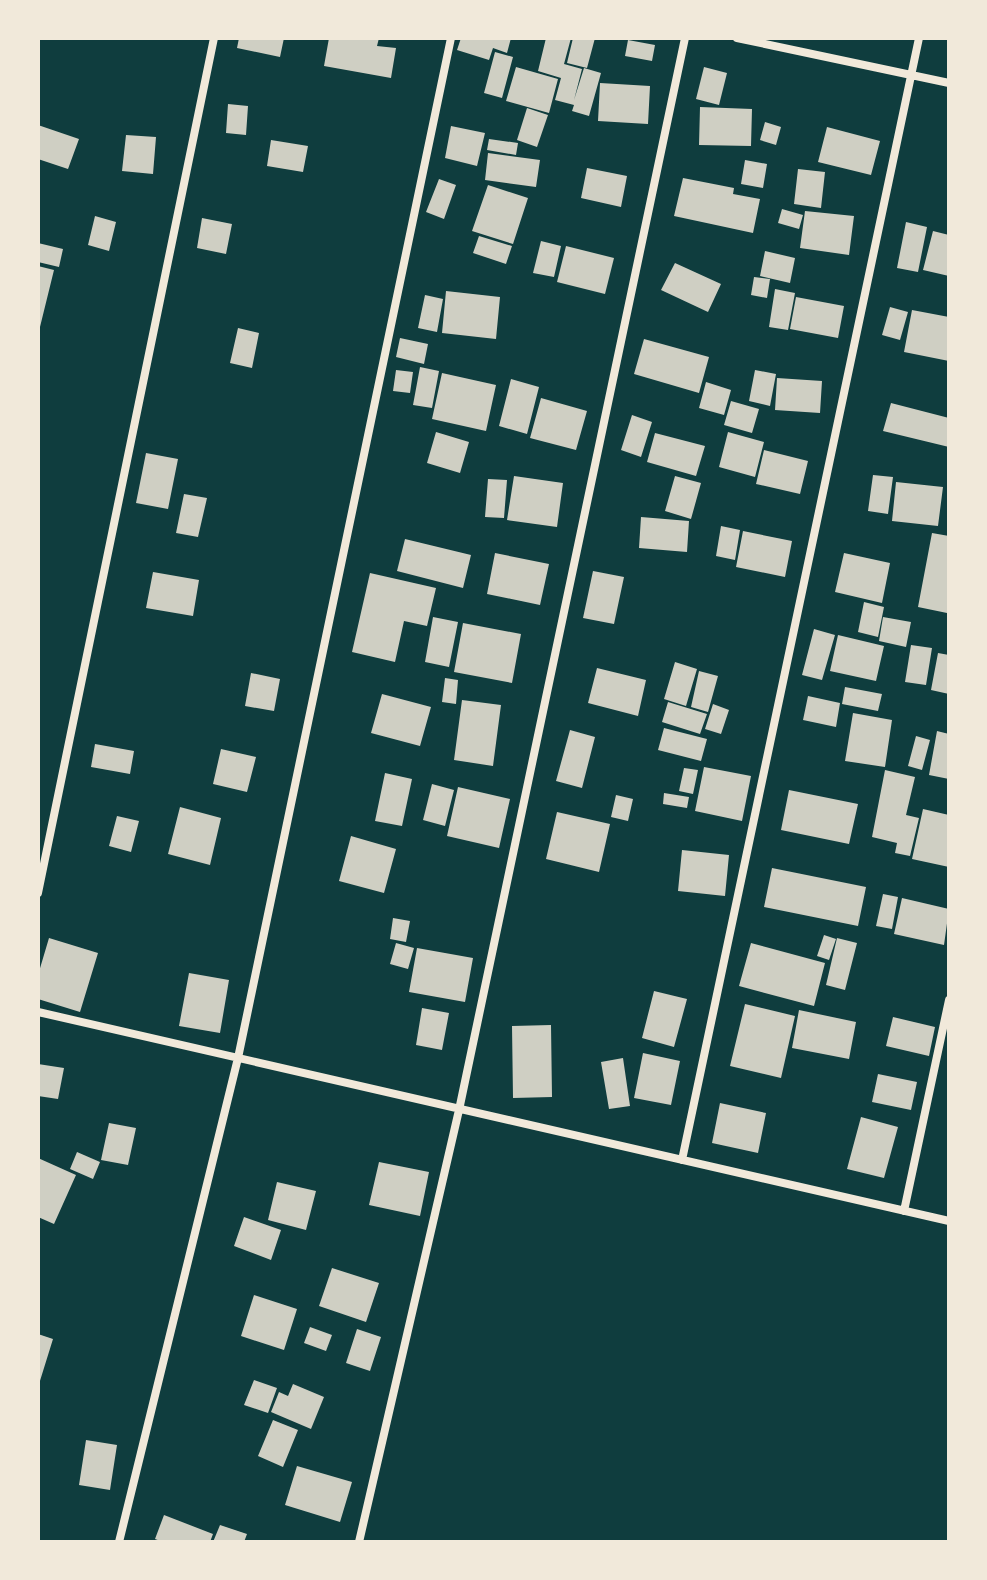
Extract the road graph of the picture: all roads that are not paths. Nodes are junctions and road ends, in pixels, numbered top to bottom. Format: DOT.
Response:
graph roads {
  1 [pos="214,38"];
  2 [pos="451,38"];
  3 [pos="685,38"];
  4 [pos="737,38"];
  5 [pos="919,38"];
  6 [pos="911,74"];
  7 [pos="949,83"];
  8 [pos="38,893"];
  9 [pos="949,1000"];
  10 [pos="38,1012"];
  11 [pos="238,1058"];
  12 [pos="459,1110"];
  13 [pos="682,1160"];
  14 [pos="904,1211"];
  15 [pos="949,1221"];
  16 [pos="119,1542"];
  17 [pos="359,1542"];
  1 -- 8 [label="street"];
  2 -- 11 [label="street"];
  3 -- 12 [label="street"];
  4 -- 6 [label="street"];
  5 -- 6 [label="street"];
  6 -- 7 [label="street"];
  6 -- 13 [label="street"];
  9 -- 14 [label="street"];
  10 -- 11 [label="street"];
  11 -- 12 [label="street"];
  11 -- 16 [label="street"];
  12 -- 13 [label="street"];
  12 -- 17 [label="street"];
  13 -- 14 [label="street"];
  14 -- 15 [label="street"];
}
